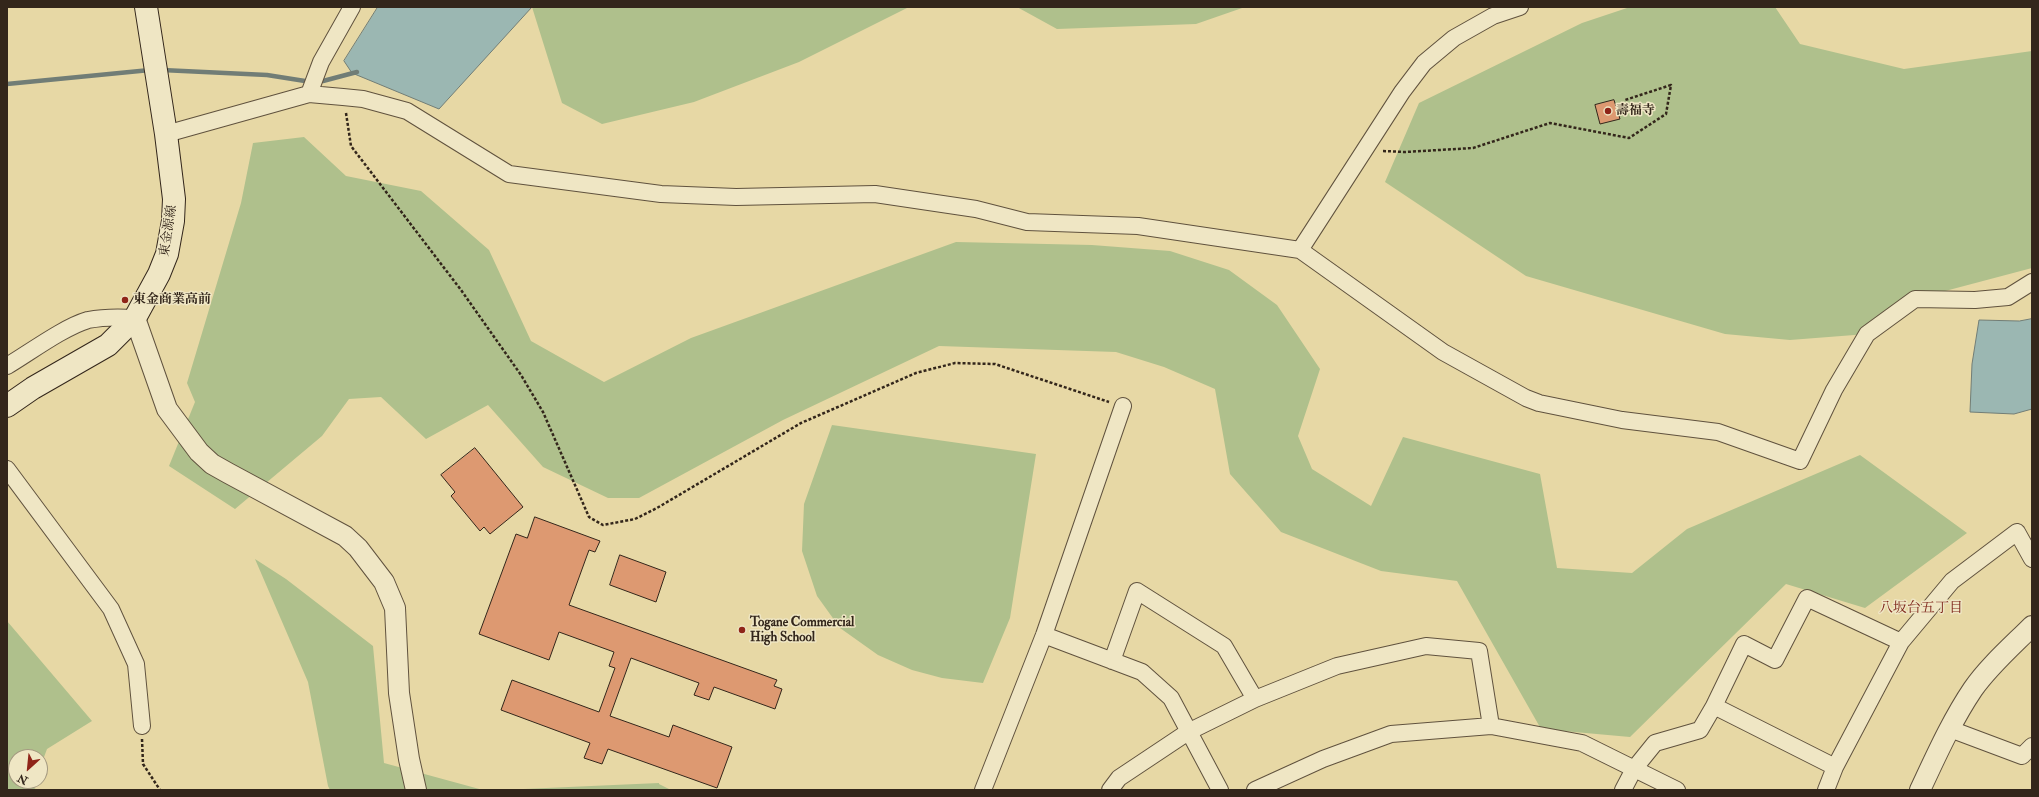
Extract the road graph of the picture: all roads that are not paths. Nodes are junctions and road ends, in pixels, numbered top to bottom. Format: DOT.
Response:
graph roads {
  1 [pos="146,7"];
  2 [pos="352,7"];
  3 [pos="1520,7"];
  4 [pos="309,94"];
  5 [pos="166,134"];
  6 [pos="1300,250"];
  7 [pos="2032,282"];
  8 [pos="135,318"];
  9 [pos="7,366"];
  10 [pos="7,406"];
  11 [pos="1123,406"];
  12 [pos="7,469"];
  13 [pos="2032,559"];
  14 [pos="2032,626"];
  15 [pos="1044,635"];
  16 [pos="1902,642"];
  17 [pos="1112,661"];
  18 [pos="1255,699"];
  19 [pos="1714,706"];
  20 [pos="142,726"];
  21 [pos="1492,726"];
  22 [pos="1950,729"];
  23 [pos="1188,732"];
  24 [pos="2032,746"];
  25 [pos="1836,767"];
  26 [pos="1634,769"];
  27 [pos="416,790"];
  28 [pos="983,790"];
  29 [pos="1110,790"];
  30 [pos="1220,790"];
  31 [pos="1255,790"];
  32 [pos="1623,790"];
  33 [pos="1677,790"];
  34 [pos="1826,790"];
  35 [pos="1920,790"];
  1 -- 5 [label="main road, 東金源線"];
  2 -- 4 [label="street"];
  3 -- 6 [label="street"];
  4 -- 5 [label="street"];
  4 -- 6 [label="street"];
  5 -- 8 [label="main road, 東金源線"];
  6 -- 7 [label="street"];
  8 -- 9 [label="street"];
  8 -- 10 [label="main road, 東金源線"];
  8 -- 27 [label="street"];
  11 -- 15 [label="street"];
  12 -- 20 [label="street"];
  13 -- 16 [label="street"];
  14 -- 22 [label="street"];
  15 -- 17 [label="street"];
  15 -- 28 [label="street"];
  16 -- 19 [label="street"];
  16 -- 25 [label="street"];
  17 -- 18 [label="street"];
  17 -- 23 [label="street"];
  18 -- 21 [label="street"];
  18 -- 23 [label="street"];
  19 -- 25 [label="street"];
  19 -- 26 [label="street"];
  21 -- 26 [label="street"];
  21 -- 31 [label="street"];
  22 -- 24 [label="street"];
  22 -- 35 [label="street"];
  23 -- 29 [label="street"];
  23 -- 30 [label="street"];
  25 -- 34 [label="street"];
  26 -- 32 [label="street"];
  26 -- 33 [label="street"];
}
